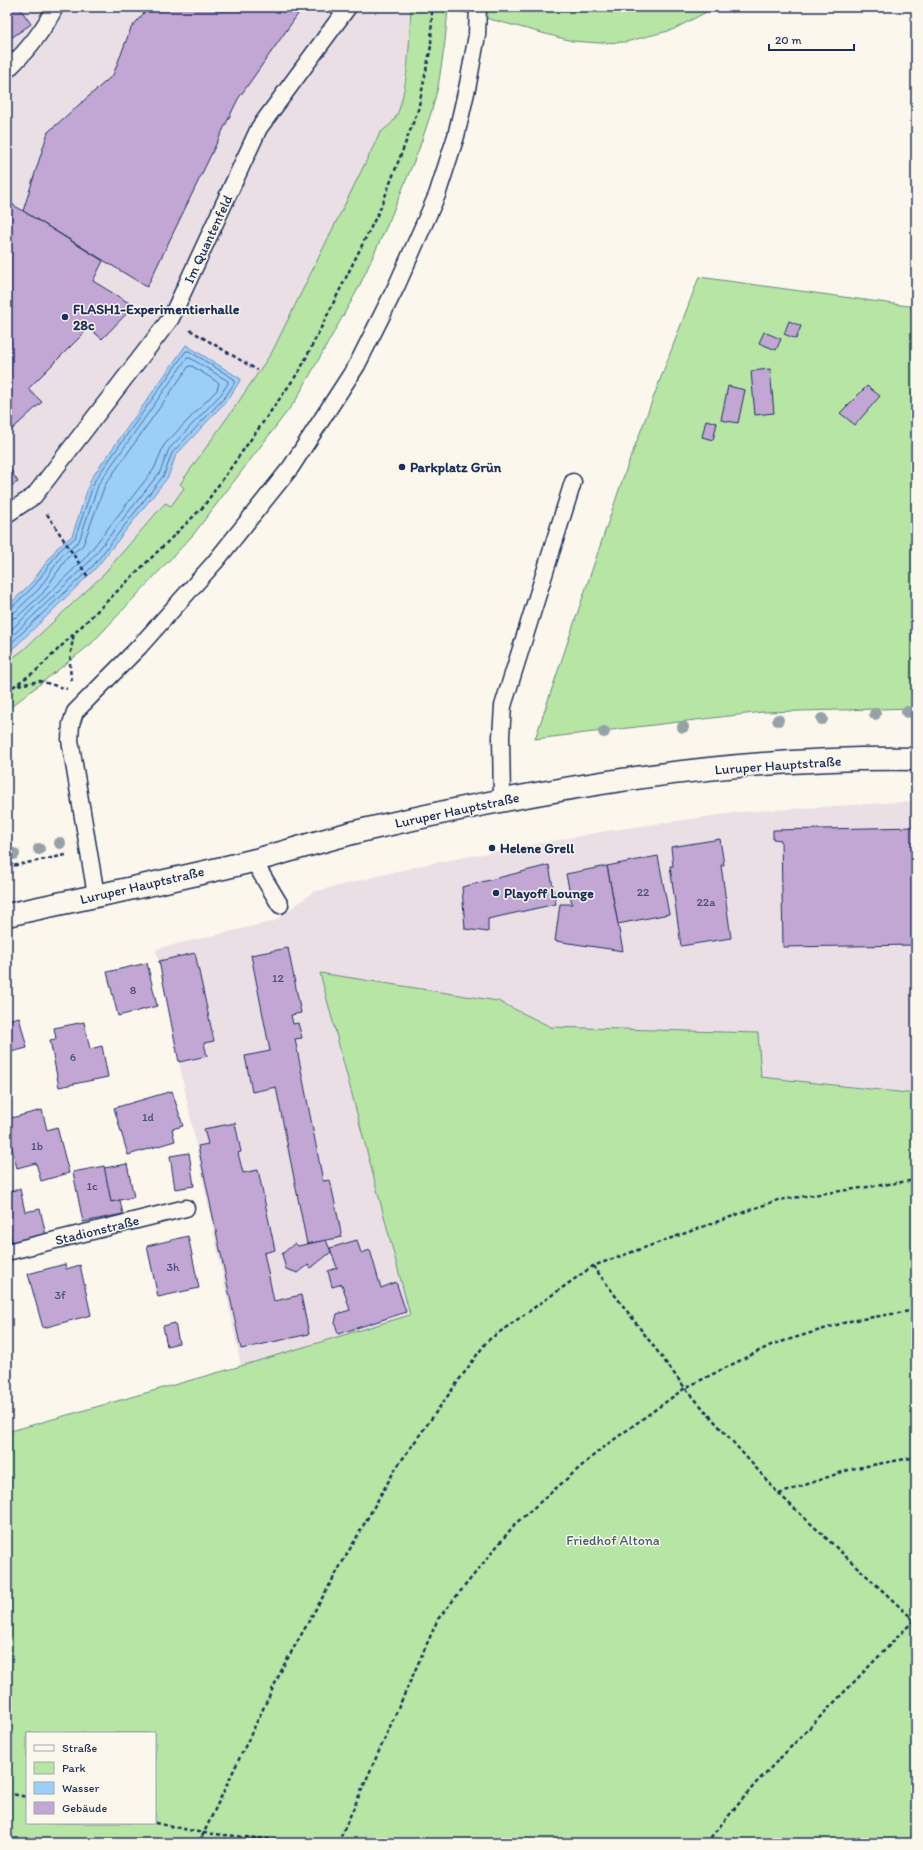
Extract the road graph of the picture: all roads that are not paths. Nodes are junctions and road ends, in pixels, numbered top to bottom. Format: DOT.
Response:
graph roads {
  1 [pos="54,7"];
  2 [pos="348,7"];
  3 [pos="478,7"];
  4 [pos="7,70"];
  5 [pos="573,482"];
  6 [pos="7,514"];
  7 [pos="916,759"];
  8 [pos="502,800"];
  9 [pos="253,860"];
  10 [pos="96,896"];
  11 [pos="280,905"];
  12 [pos="7,915"];
  13 [pos="186,1208"];
  14 [pos="7,1252"];
  1 -- 4 [label="lane"];
  2 -- 6 [label="lane, Im Quantenfeld"];
  3 -- 10 [label="lane"];
  5 -- 8 [label="lane"];
  7 -- 8 [label="main road, Luruper Hauptstraße"];
  8 -- 9 [label="main road, Luruper Hauptstraße"];
  9 -- 10 [label="main road, Luruper Hauptstraße"];
  9 -- 11 [label="lane"];
  10 -- 12 [label="main road, Luruper Hauptstraße"];
  13 -- 14 [label="lane, Stadionstraße"];
}
